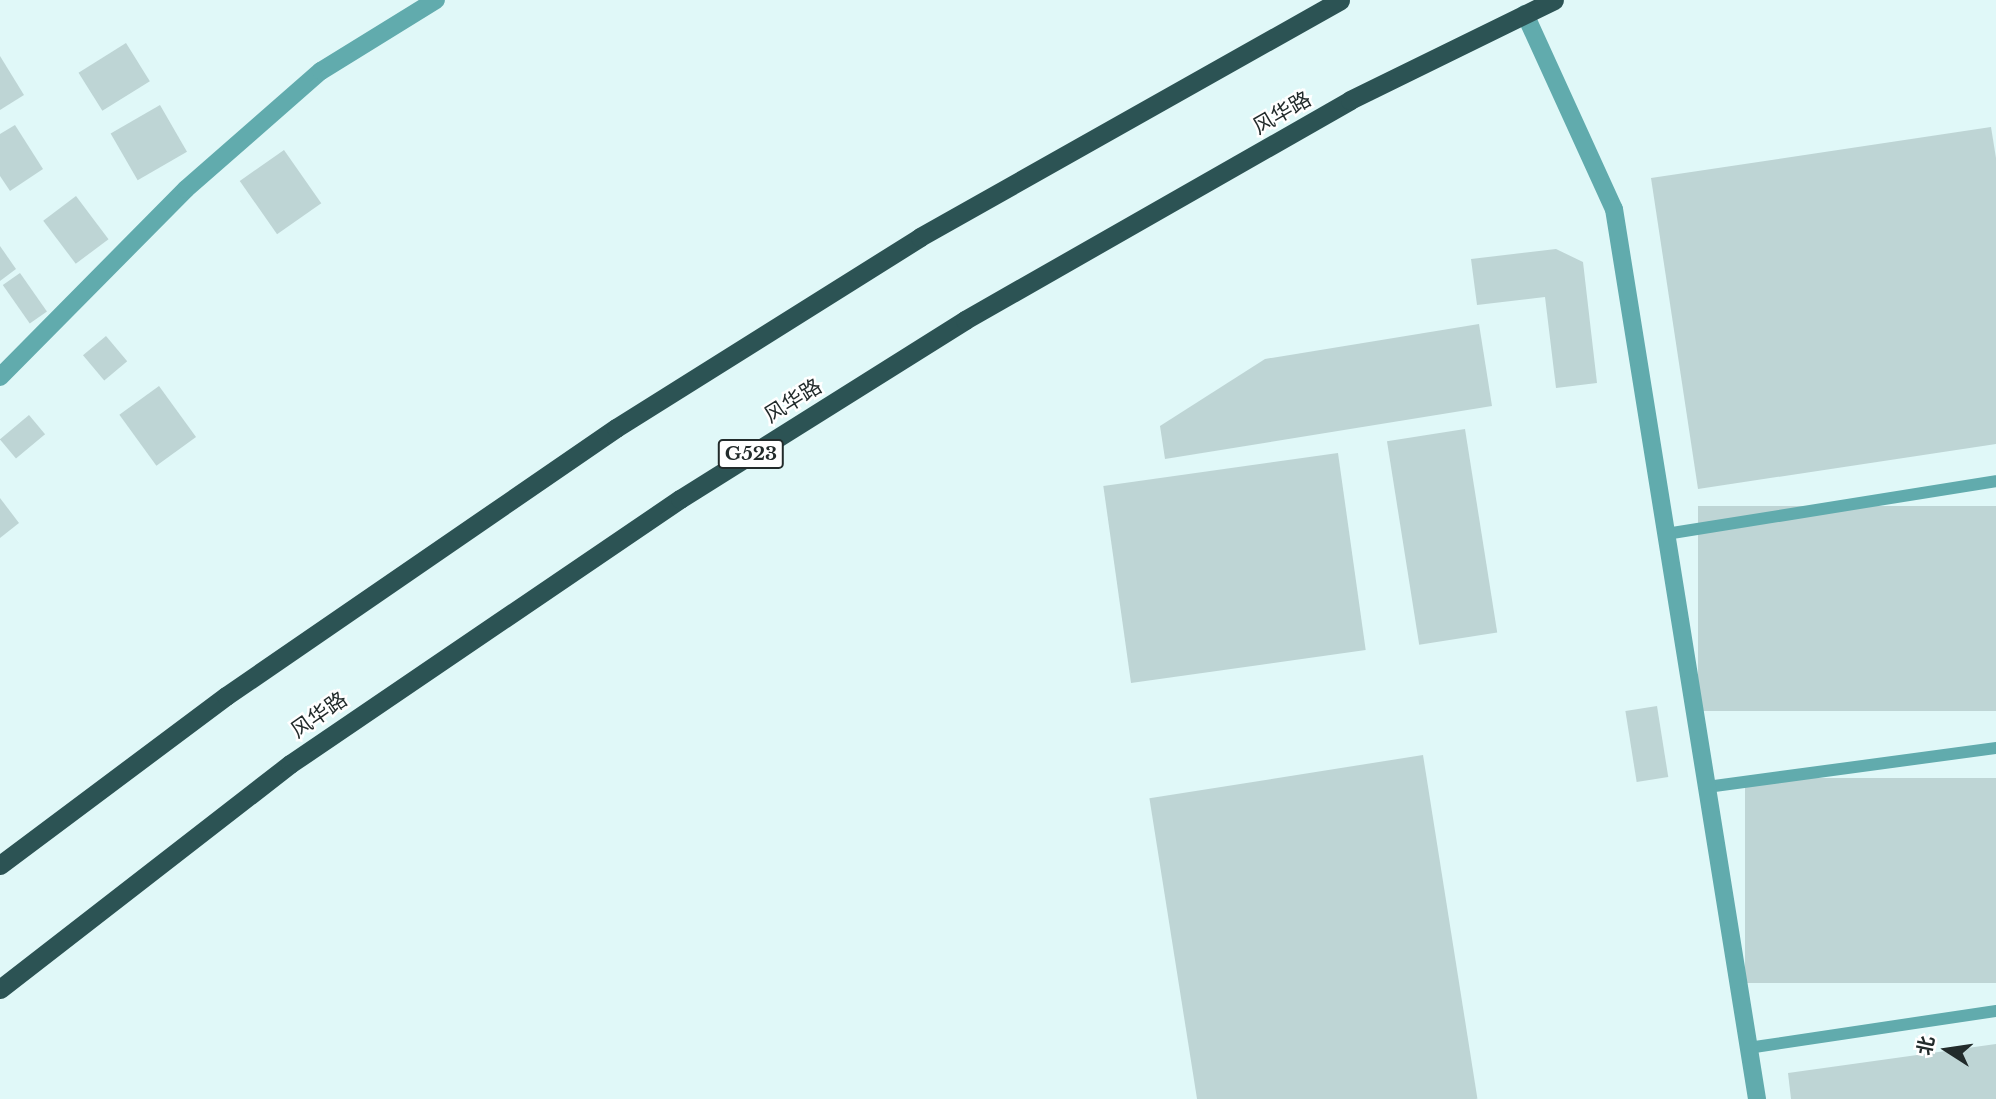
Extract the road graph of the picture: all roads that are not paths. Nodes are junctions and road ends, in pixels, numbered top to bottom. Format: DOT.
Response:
graph roads {
  1 [pos="436,0"];
  2 [pos="1340,0"];
  3 [pos="1554,0"];
  4 [pos="1525,14"];
  5 [pos="0,377"];
  6 [pos="1996,481"];
  7 [pos="1666,534"];
  8 [pos="1996,748"];
  9 [pos="1707,787"];
  10 [pos="0,865"];
  11 [pos="0,989"];
  12 [pos="1996,1011"];
  13 [pos="1748,1048"];
  14 [pos="1757,1099"];
  1 -- 5 [label="street"];
  2 -- 10 [label="highway"];
  3 -- 4 [label="highway, 风华路 / G523"];
  4 -- 7 [label="street"];
  4 -- 11 [label="highway, 风华路 / G523"];
  6 -- 7 [label="lane"];
  7 -- 9 [label="street"];
  8 -- 9 [label="lane"];
  9 -- 13 [label="street"];
  12 -- 13 [label="lane"];
  13 -- 14 [label="street"];
}
